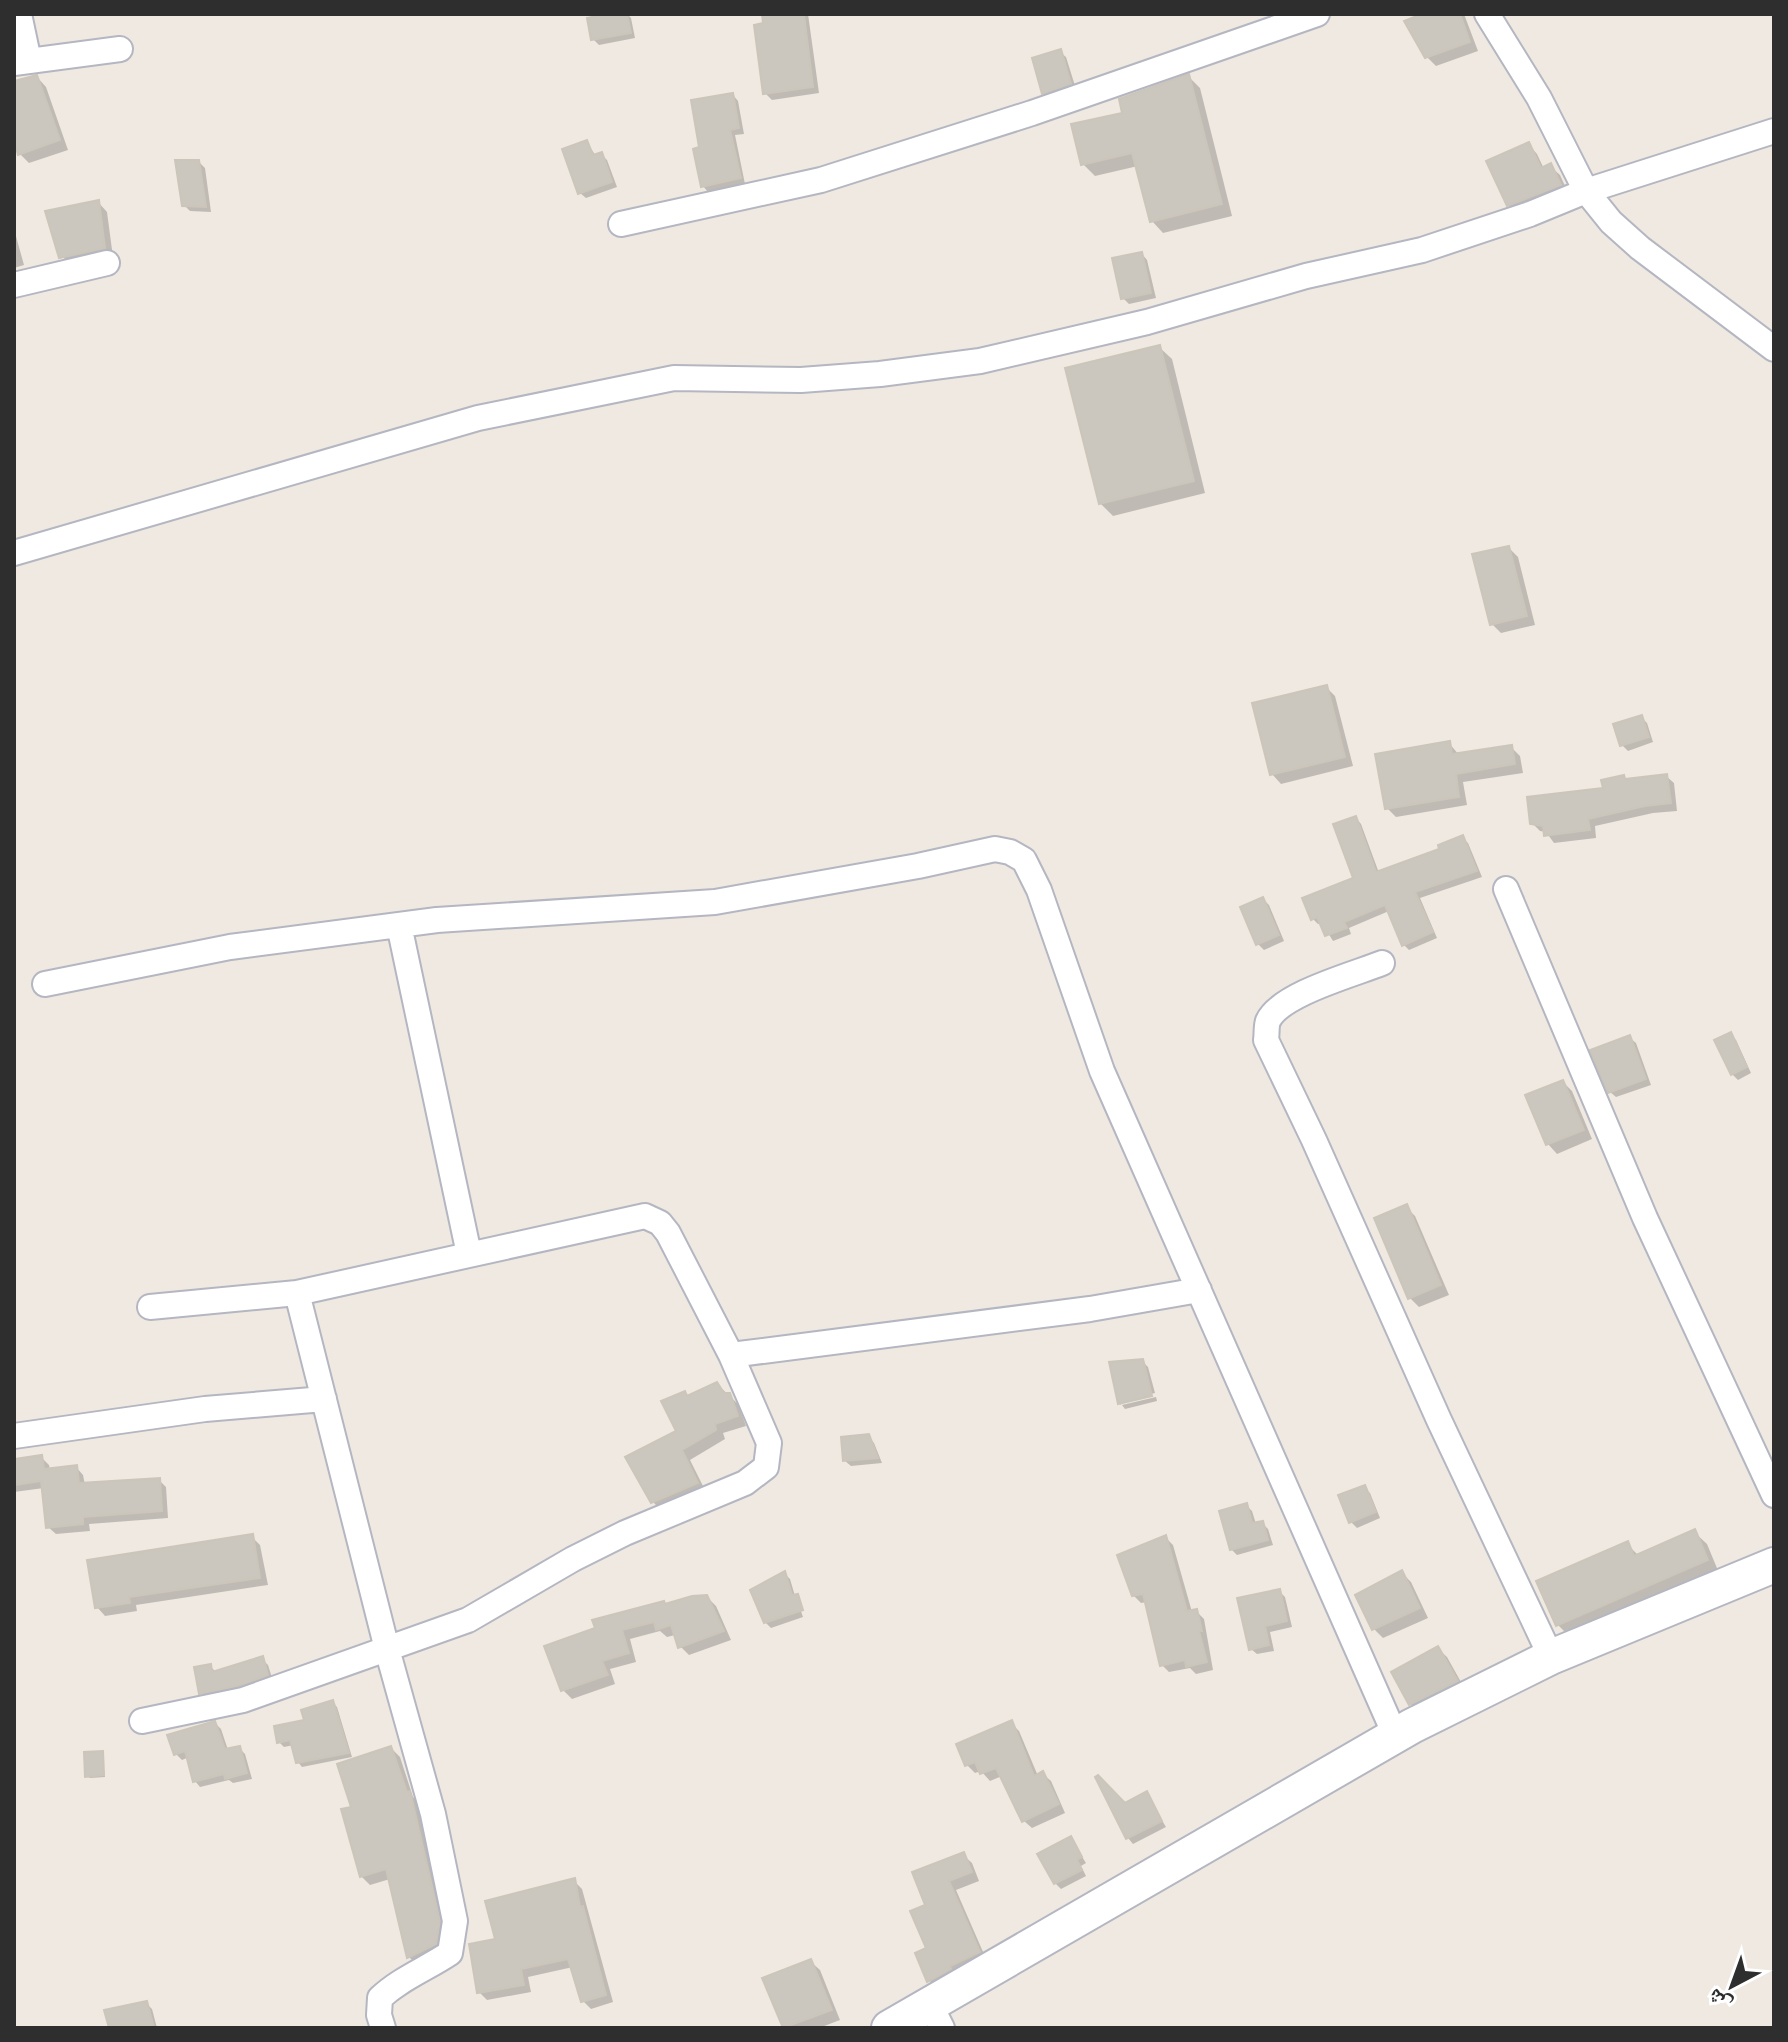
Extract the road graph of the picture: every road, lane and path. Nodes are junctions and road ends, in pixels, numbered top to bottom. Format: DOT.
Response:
graph roads {
  1 [pos="19,14"];
  2 [pos="1317,14"];
  3 [pos="1487,14"];
  4 [pos="120,49"];
  5 [pos="21,62"];
  6 [pos="1774,131"];
  7 [pos="1586,191"];
  8 [pos="621,224"];
  9 [pos="107,263"];
  10 [pos="14,285"];
  11 [pos="1774,349"];
  12 [pos="14,553"];
  13 [pos="1506,889"];
  14 [pos="399,925"];
  15 [pos="1382,963"];
  16 [pos="45,984"];
  17 [pos="469,1254"];
  18 [pos="1199,1290"];
  19 [pos="297,1293"];
  20 [pos="150,1307"];
  21 [pos="731,1355"];
  22 [pos="324,1399"];
  23 [pos="14,1436"];
  24 [pos="1774,1495"];
  25 [pos="1774,1565"];
  26 [pos="387,1649"];
  27 [pos="1551,1657"];
  28 [pos="142,1721"];
  29 [pos="1395,1735"];
  30 [pos="936,2016"];
  31 [pos="383,2028"];
  32 [pos="889,2028"];
  1 -- 5 [label="street"];
  2 -- 8 [label="street"];
  3 -- 7 [label="street"];
  4 -- 5 [label="street"];
  6 -- 7 [label="street"];
  7 -- 11 [label="street"];
  7 -- 12 [label="street"];
  9 -- 10 [label="street"];
  13 -- 24 [label="street"];
  14 -- 16 [label="street"];
  14 -- 17 [label="street"];
  14 -- 18 [label="street"];
  15 -- 27 [label="street"];
  17 -- 19 [label="street"];
  17 -- 21 [label="street"];
  18 -- 21 [label="street"];
  18 -- 29 [label="street"];
  19 -- 20 [label="street"];
  19 -- 22 [label="street"];
  21 -- 26 [label="street"];
  22 -- 23 [label="street"];
  22 -- 26 [label="street"];
  25 -- 27 [label="street"];
  26 -- 28 [label="street"];
  26 -- 31 [label="street"];
  27 -- 29 [label="street"];
  29 -- 30 [label="street"];
  30 -- 32 [label="street"];
}
